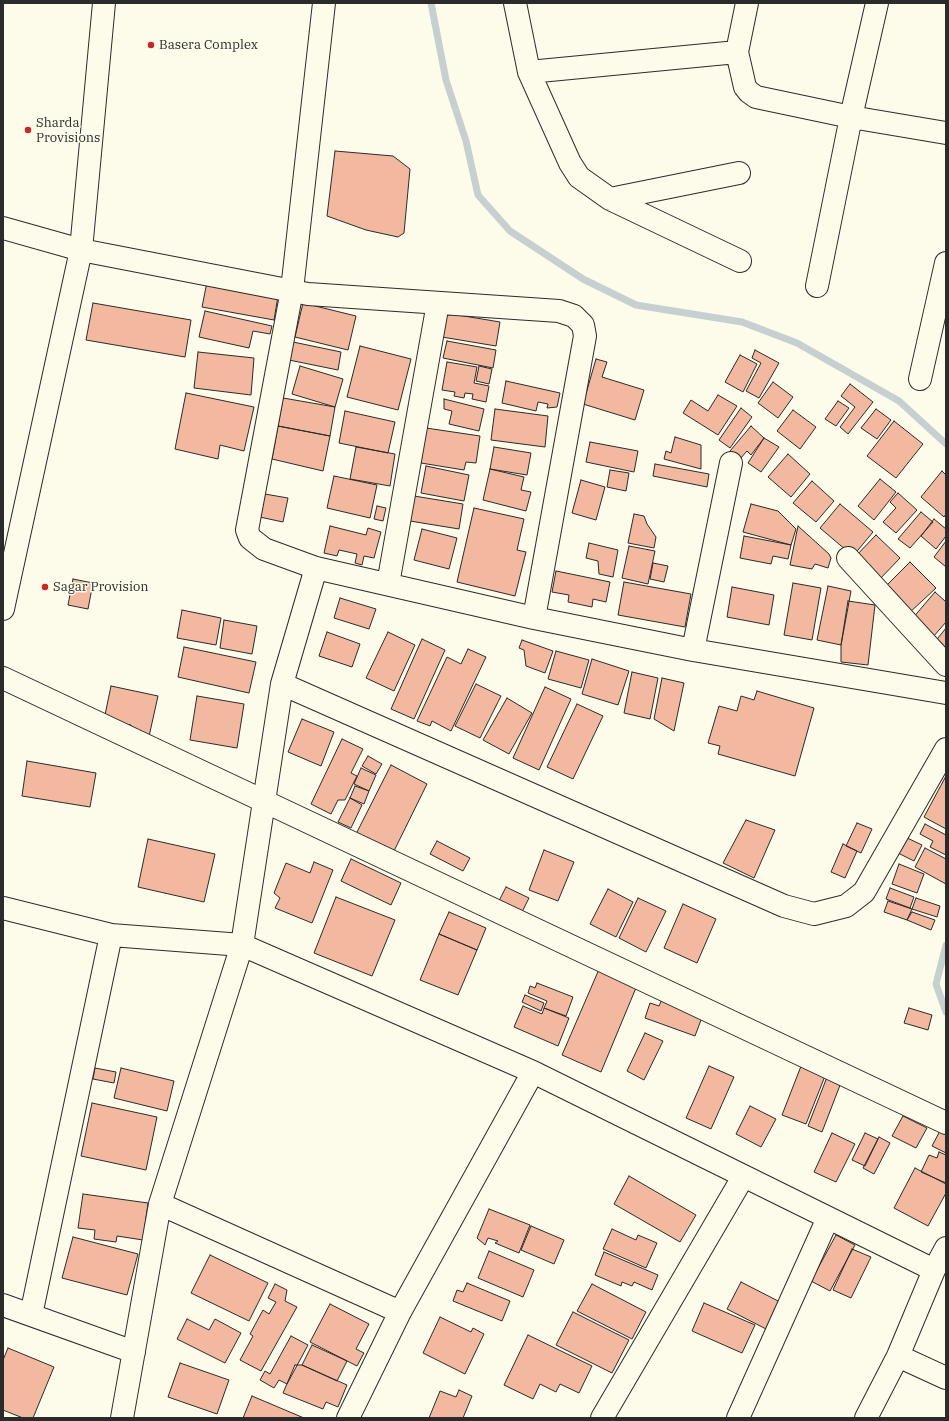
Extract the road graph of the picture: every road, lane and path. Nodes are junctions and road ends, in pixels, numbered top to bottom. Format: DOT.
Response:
graph roads {
  1 [pos="104,3"];
  2 [pos="324,3"];
  3 [pos="515,3"];
  4 [pos="747,3"];
  5 [pos="877,3"];
  6 [pos="737,52"];
  7 [pos="529,72"];
  8 [pos="851,117"];
  9 [pos="946,133"];
  10 [pos="739,173"];
  11 [pos="610,199"];
  12 [pos="3,228"];
  13 [pos="81,250"];
  14 [pos="740,261"];
  15 [pos="946,264"];
  16 [pos="817,286"];
  17 [pos="292,290"];
  18 [pos="438,303"];
  19 [pos="920,379"];
  20 [pos="731,463"];
  21 [pos="848,558"];
  22 [pos="316,568"];
  23 [pos="388,584"];
  24 [pos="3,609"];
  25 [pos="534,618"];
  26 [pos="693,650"];
  27 [pos="946,665"];
  28 [pos="3,678"];
  29 [pos="282,684"];
  30 [pos="946,692"];
  31 [pos="946,749"];
  32 [pos="265,800"];
  33 [pos="3,908"];
  34 [pos="111,935"];
  35 [pos="242,945"];
  36 [pos="533,1072"];
  37 [pos="946,1123"];
  38 [pos="743,1177"];
  39 [pos="160,1204"];
  40 [pos="828,1218"];
  41 [pos="946,1248"];
  42 [pos="934,1270"];
  43 [pos="3,1305"];
  44 [pos="400,1312"];
  45 [pos="31,1315"];
  46 [pos="134,1352"];
  47 [pos="898,1356"];
  48 [pos="946,1378"];
  49 [pos="350,1417"];
  50 [pos="122,1418"];
  51 [pos="602,1418"];
  52 [pos="738,1418"];
  53 [pos="866,1418"];
  1 -- 13 [label="street"];
  2 -- 17 [label="street"];
  3 -- 7 [label="street"];
  4 -- 6 [label="street"];
  5 -- 8 [label="street"];
  6 -- 7 [label="street"];
  6 -- 8 [label="street"];
  7 -- 11 [label="street"];
  8 -- 9 [label="street"];
  8 -- 16 [label="street"];
  10 -- 11 [label="street"];
  11 -- 14 [label="street"];
  12 -- 13 [label="street"];
  13 -- 17 [label="street"];
  13 -- 24 [label="street"];
  15 -- 19 [label="street"];
  17 -- 18 [label="street"];
  17 -- 22 [label="street"];
  18 -- 23 [label="street"];
  18 -- 25 [label="street"];
  20 -- 26 [label="street"];
  21 -- 27 [label="street"];
  22 -- 23 [label="street"];
  22 -- 29 [label="street"];
  23 -- 25 [label="street"];
  25 -- 26 [label="street"];
  26 -- 30 [label="street"];
  28 -- 32 [label="street"];
  29 -- 31 [label="street"];
  29 -- 32 [label="street"];
  32 -- 35 [label="street"];
  32 -- 37 [label="street"];
  33 -- 34 [label="street"];
  34 -- 35 [label="street"];
  34 -- 45 [label="street"];
  35 -- 36 [label="street"];
  35 -- 39 [label="street"];
  36 -- 38 [label="street"];
  36 -- 44 [label="street"];
  38 -- 40 [label="street"];
  38 -- 51 [label="street"];
  39 -- 44 [label="street"];
  39 -- 46 [label="street"];
  40 -- 42 [label="street"];
  40 -- 52 [label="street"];
  41 -- 42 [label="street"];
  42 -- 47 [label="street"];
  43 -- 45 [label="street"];
  44 -- 49 [label="street"];
  45 -- 46 [label="street"];
  46 -- 50 [label="street"];
  47 -- 48 [label="street"];
  47 -- 53 [label="street"];
}
